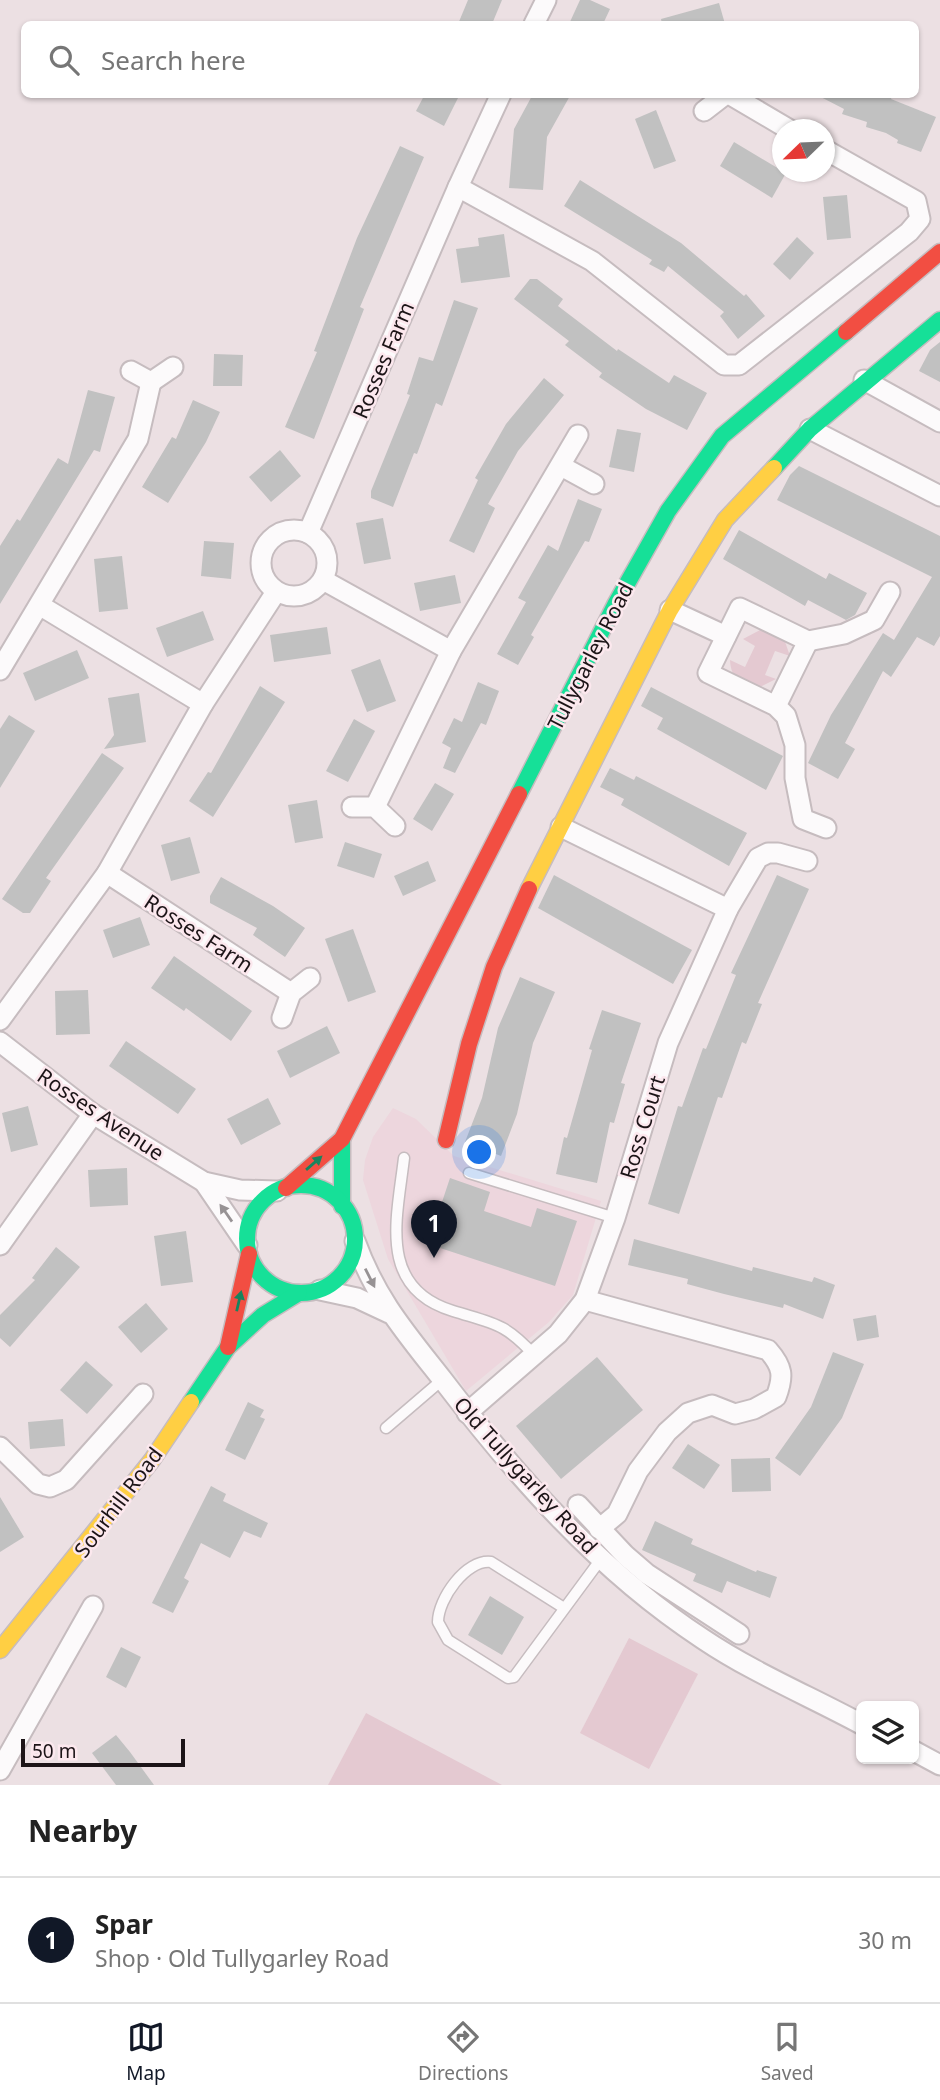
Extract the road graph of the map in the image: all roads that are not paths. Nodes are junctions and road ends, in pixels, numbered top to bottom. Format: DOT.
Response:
graph roads {
  1 [pos="546,0"];
  2 [pos="536,21"];
  3 [pos="499,98"];
  4 [pos="723,98"];
  5 [pos="735,98"];
  6 [pos="705,111"];
  7 [pos="772,120"];
  8 [pos="835,155"];
  9 [pos="458,187"];
  10 [pos="940,252"];
  11 [pos="940,320"];
  12 [pos="173,367"];
  13 [pos="131,371"];
  14 [pos="864,380"];
  15 [pos="151,382"];
  16 [pos="940,422"];
  17 [pos="810,429"];
  18 [pos="578,435"];
  19 [pos="561,466"];
  20 [pos="594,484"];
  21 [pos="940,496"];
  22 [pos="308,533"];
  23 [pos="323,580"];
  24 [pos="276,592"];
  25 [pos="890,592"];
  26 [pos="41,606"];
  27 [pos="670,610"];
  28 [pos="726,636"];
  29 [pos="808,641"];
  30 [pos="452,651"];
  31 [pos="0,670"];
  32 [pos="203,704"];
  33 [pos="776,706"];
  34 [pos="352,807"];
  35 [pos="375,807"];
  36 [pos="395,826"];
  37 [pos="561,827"];
  38 [pos="827,828"];
  39 [pos="807,861"];
  40 [pos="107,873"];
  41 [pos="728,909"];
  42 [pos="310,978"];
  43 [pos="291,993"];
  44 [pos="282,1018"];
  45 [pos="0,1020"];
  46 [pos="0,1042"];
  47 [pos="93,1114"];
  48 [pos="342,1139"];
  49 [pos="446,1140"];
  50 [pos="404,1158"];
  51 [pos="469,1173"];
  52 [pos="204,1182"];
  53 [pos="281,1189"];
  54 [pos="342,1206"];
  55 [pos="615,1218"];
  56 [pos="355,1241"];
  57 [pos="0,1245"];
  58 [pos="248,1250"];
  59 [pos="320,1290"];
  60 [pos="299,1293"];
  61 [pos="585,1300"];
  62 [pos="389,1312"];
  63 [pos="228,1347"];
  64 [pos="535,1356"];
  65 [pos="442,1380"];
  66 [pos="143,1394"];
  67 [pos="467,1413"];
  68 [pos="386,1428"];
  69 [pos="0,1447"];
  70 [pos="578,1505"];
  71 [pos="599,1530"];
  72 [pos="601,1559"];
  73 [pos="93,1606"];
  74 [pos="564,1608"];
  75 [pos="739,1634"];
  76 [pos="0,1650"];
  77 [pos="856,1721"];
  78 [pos="919,1754"];
  79 [pos="940,1765"];
  80 [pos="0,1770"];
  1 -- 2 [label="street"];
  3 -- 9 [label="street, Rosses Farm"];
  4 -- 6 [label="street"];
  5 -- 7 [label="street"];
  8 -- 9 [label="street"];
  9 -- 22 [label="street, Rosses Farm"];
  10 -- 48 [label="street, Tullygarley Road"];
  11 -- 14 [label="street"];
  12 -- 15 [label="street"];
  13 -- 15 [label="street"];
  14 -- 16 [label="street"];
  14 -- 17 [label="street"];
  15 -- 26 [label="street"];
  17 -- 21 [label="street"];
  17 -- 27 [label="street"];
  18 -- 19 [label="street"];
  19 -- 20 [label="street"];
  19 -- 30 [label="street"];
  22 -- 23 [label="street"];
  22 -- 24 [label="street"];
  23 -- 24 [label="street"];
  23 -- 30 [label="street"];
  24 -- 32 [label="street"];
  25 -- 29 [label="street"];
  26 -- 31 [label="street"];
  26 -- 32 [label="street"];
  27 -- 28 [label="street"];
  27 -- 37 [label="street"];
  28 -- 29 [label="street"];
  28 -- 33 [label="street"];
  29 -- 33 [label="street"];
  30 -- 35 [label="street"];
  32 -- 40 [label="street"];
  33 -- 38 [label="street"];
  34 -- 35 [label="street"];
  35 -- 36 [label="street"];
  37 -- 41 [label="street"];
  37 -- 49 [label="street"];
  39 -- 41 [label="street, Ross Court"];
  40 -- 43 [label="street, Rosses Farm"];
  40 -- 45 [label="street"];
  41 -- 55 [label="street, Ross Court"];
  42 -- 43 [label="street"];
  43 -- 44 [label="street"];
  46 -- 47 [label="street, Rosses Avenue"];
  47 -- 52 [label="street, Rosses Avenue"];
  47 -- 57 [label="street"];
  53 -- 48 [label="street, Tullygarley Road, one-way"];
  48 -- 54 [label="street, Tullygarley Road"];
  50 -- 64 [label="lane"];
  51 -- 55 [label="lane"];
  52 -- 53 [label="street, Rosses Avenue"];
  58 -- 52 [label="street, Rosses Avenue, one-way"];
  53 -- 54 [label="street"];
  53 -- 58 [label="street"];
  54 -- 56 [label="street"];
  55 -- 61 [label="street, Ross Court"];
  56 -- 59 [label="street"];
  56 -- 62 [label="street, Old Tullygarley Road, one-way"];
  58 -- 60 [label="street"];
  63 -- 58 [label="street, Sourhill Road, one-way"];
  59 -- 60 [label="street"];
  59 -- 62 [label="street, Old Tullygarley Road"];
  60 -- 63 [label="street, Sourhill Road"];
  61 -- 64 [label="street, Ross Court"];
  61 -- 71 [label="street"];
  62 -- 65 [label="street, Old Tullygarley Road"];
  63 -- 76 [label="street, Sourhill Road"];
  64 -- 67 [label="street, Ross Court"];
  65 -- 67 [label="street, Old Tullygarley Road"];
  65 -- 68 [label="lane"];
  66 -- 69 [label="street"];
  67 -- 72 [label="street, Old Tullygarley Road"];
  70 -- 71 [label="street"];
  71 -- 75 [label="street"];
  72 -- 74 [label="lane"];
  72 -- 77 [label="street, Old Tullygarley Road"];
  73 -- 80 [label="street"];
  74 -- 74 [label="lane"];
  78 -- 79 [label="street"];
}
